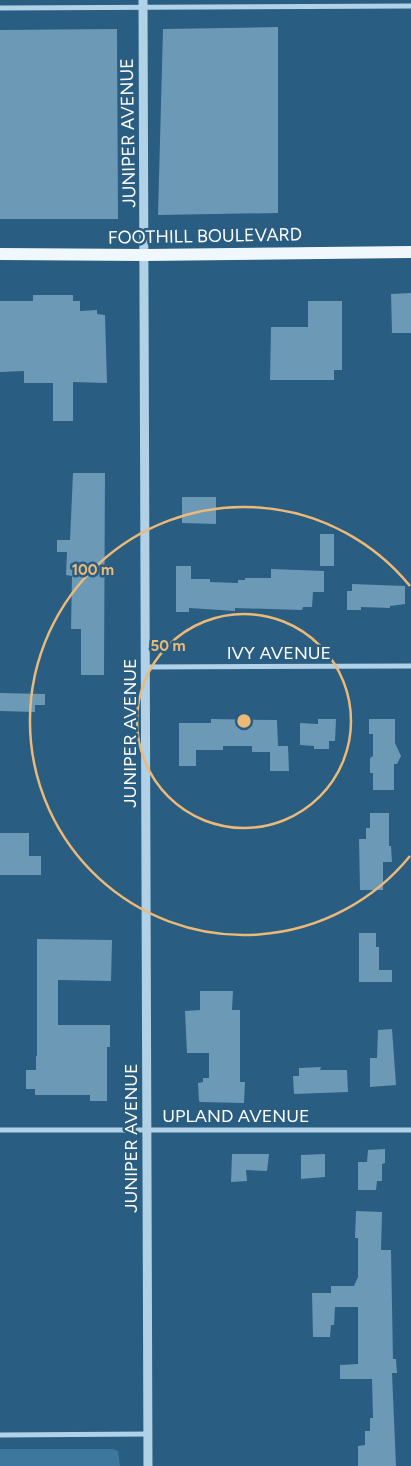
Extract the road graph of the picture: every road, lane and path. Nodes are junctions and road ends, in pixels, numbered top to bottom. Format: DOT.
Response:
graph roads {
  1 [pos="143,4"];
  2 [pos="411,6"];
  3 [pos="0,8"];
  4 [pos="411,252"];
  5 [pos="0,254"];
  6 [pos="145,255"];
  7 [pos="411,666"];
  8 [pos="146,667"];
  9 [pos="0,1130"];
  10 [pos="148,1130"];
  11 [pos="411,1130"];
  12 [pos="148,1434"];
  13 [pos="0,1435"];
  14 [pos="148,1466"];
  1 -- 2 [label="street"];
  1 -- 3 [label="street"];
  1 -- 6 [label="street, JUNIPER AVENUE"];
  4 -- 6 [label="main road, FOOTHILL BOULEVARD"];
  5 -- 6 [label="main road, FOOTHILL BOULEVARD"];
  6 -- 8 [label="street, JUNIPER AVENUE"];
  7 -- 8 [label="street, IVY AVENUE"];
  8 -- 10 [label="street, JUNIPER AVENUE"];
  9 -- 10 [label="street, UPLAND AVENUE"];
  10 -- 11 [label="street, UPLAND AVENUE"];
  10 -- 12 [label="street, JUNIPER AVENUE"];
  12 -- 13 [label="street"];
  12 -- 14 [label="street, JUNIPER AVENUE"];
}
